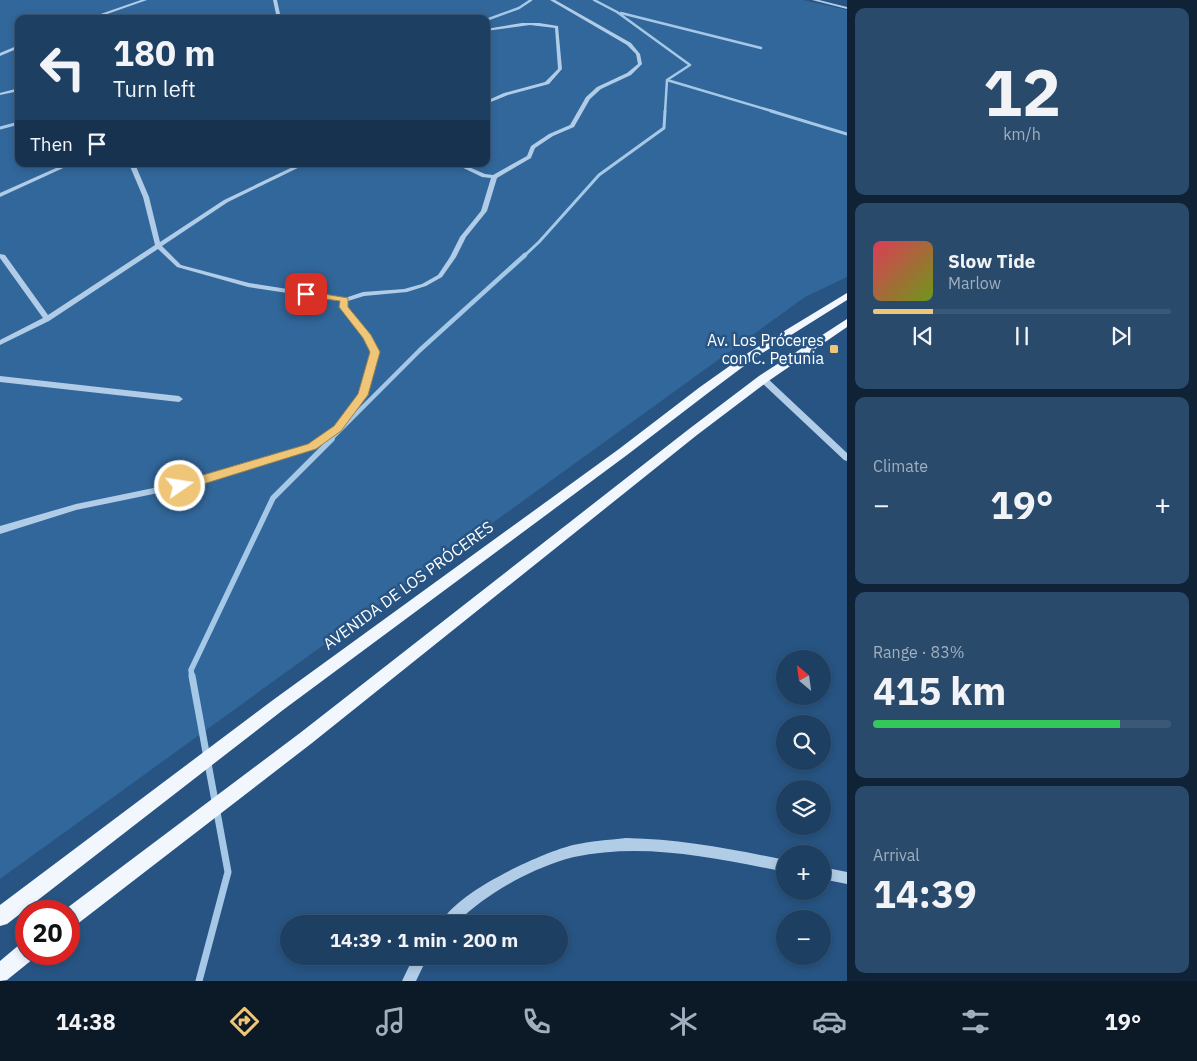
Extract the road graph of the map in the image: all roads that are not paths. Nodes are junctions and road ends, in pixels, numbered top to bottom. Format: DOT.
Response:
graph roads {
  1 [pos="146,0"];
  2 [pos="275,0"];
  3 [pos="552,0"];
  4 [pos="814,0"];
  5 [pos="847,8"];
  6 [pos="100,15"];
  7 [pos="277,15"];
  8 [pos="490,29"];
  9 [pos="15,48"];
  10 [pos="0,55"];
  11 [pos="15,91"];
  12 [pos="0,94"];
  13 [pos="490,101"];
  14 [pos="62,167"];
  15 [pos="133,167"];
  16 [pos="297,167"];
  17 [pos="464,167"];
  18 [pos="494,178"];
  19 [pos="0,195"];
  20 [pos="158,246"];
  21 [pos="0,256"];
  22 [pos="847,296"];
  23 [pos="345,300"];
  24 [pos="46,319"];
  25 [pos="847,322"];
  26 [pos="0,343"];
  27 [pos="0,379"];
  28 [pos="763,379"];
  29 [pos="179,399"];
  30 [pos="847,458"];
  31 [pos="0,530"];
  32 [pos="776,864"];
  33 [pos="831,875"];
  34 [pos="847,878"];
  35 [pos="80,909"];
  36 [pos="456,915"];
  37 [pos="0,917"];
  38 [pos="15,961"];
  39 [pos="416,965"];
  40 [pos="0,973"];
  41 [pos="408,981"];
  1 -- 6 [label="street"];
  2 -- 7 [label="street"];
  3 -- 18 [label="street"];
  4 -- 5 [label="street"];
  8 -- 13 [label="street"];
  9 -- 10 [label="street"];
  11 -- 12 [label="street"];
  14 -- 19 [label="street"];
  15 -- 20 [label="street"];
  16 -- 20 [label="street"];
  17 -- 18 [label="street"];
  18 -- 23 [label="street"];
  20 -- 23 [label="street"];
  20 -- 24 [label="street"];
  21 -- 24 [label="street"];
  22 -- 37 [label="main road, AVENIDA DE LOS PRÓCERES"];
  23 -- 31 [label="street"];
  24 -- 26 [label="street"];
  25 -- 28 [label="main road"];
  27 -- 29 [label="street"];
  28 -- 30 [label="street"];
  28 -- 35 [label="main road"];
  32 -- 36 [label="street"];
  33 -- 34 [label="street"];
  38 -- 40 [label="main road"];
  39 -- 41 [label="street"];
}
